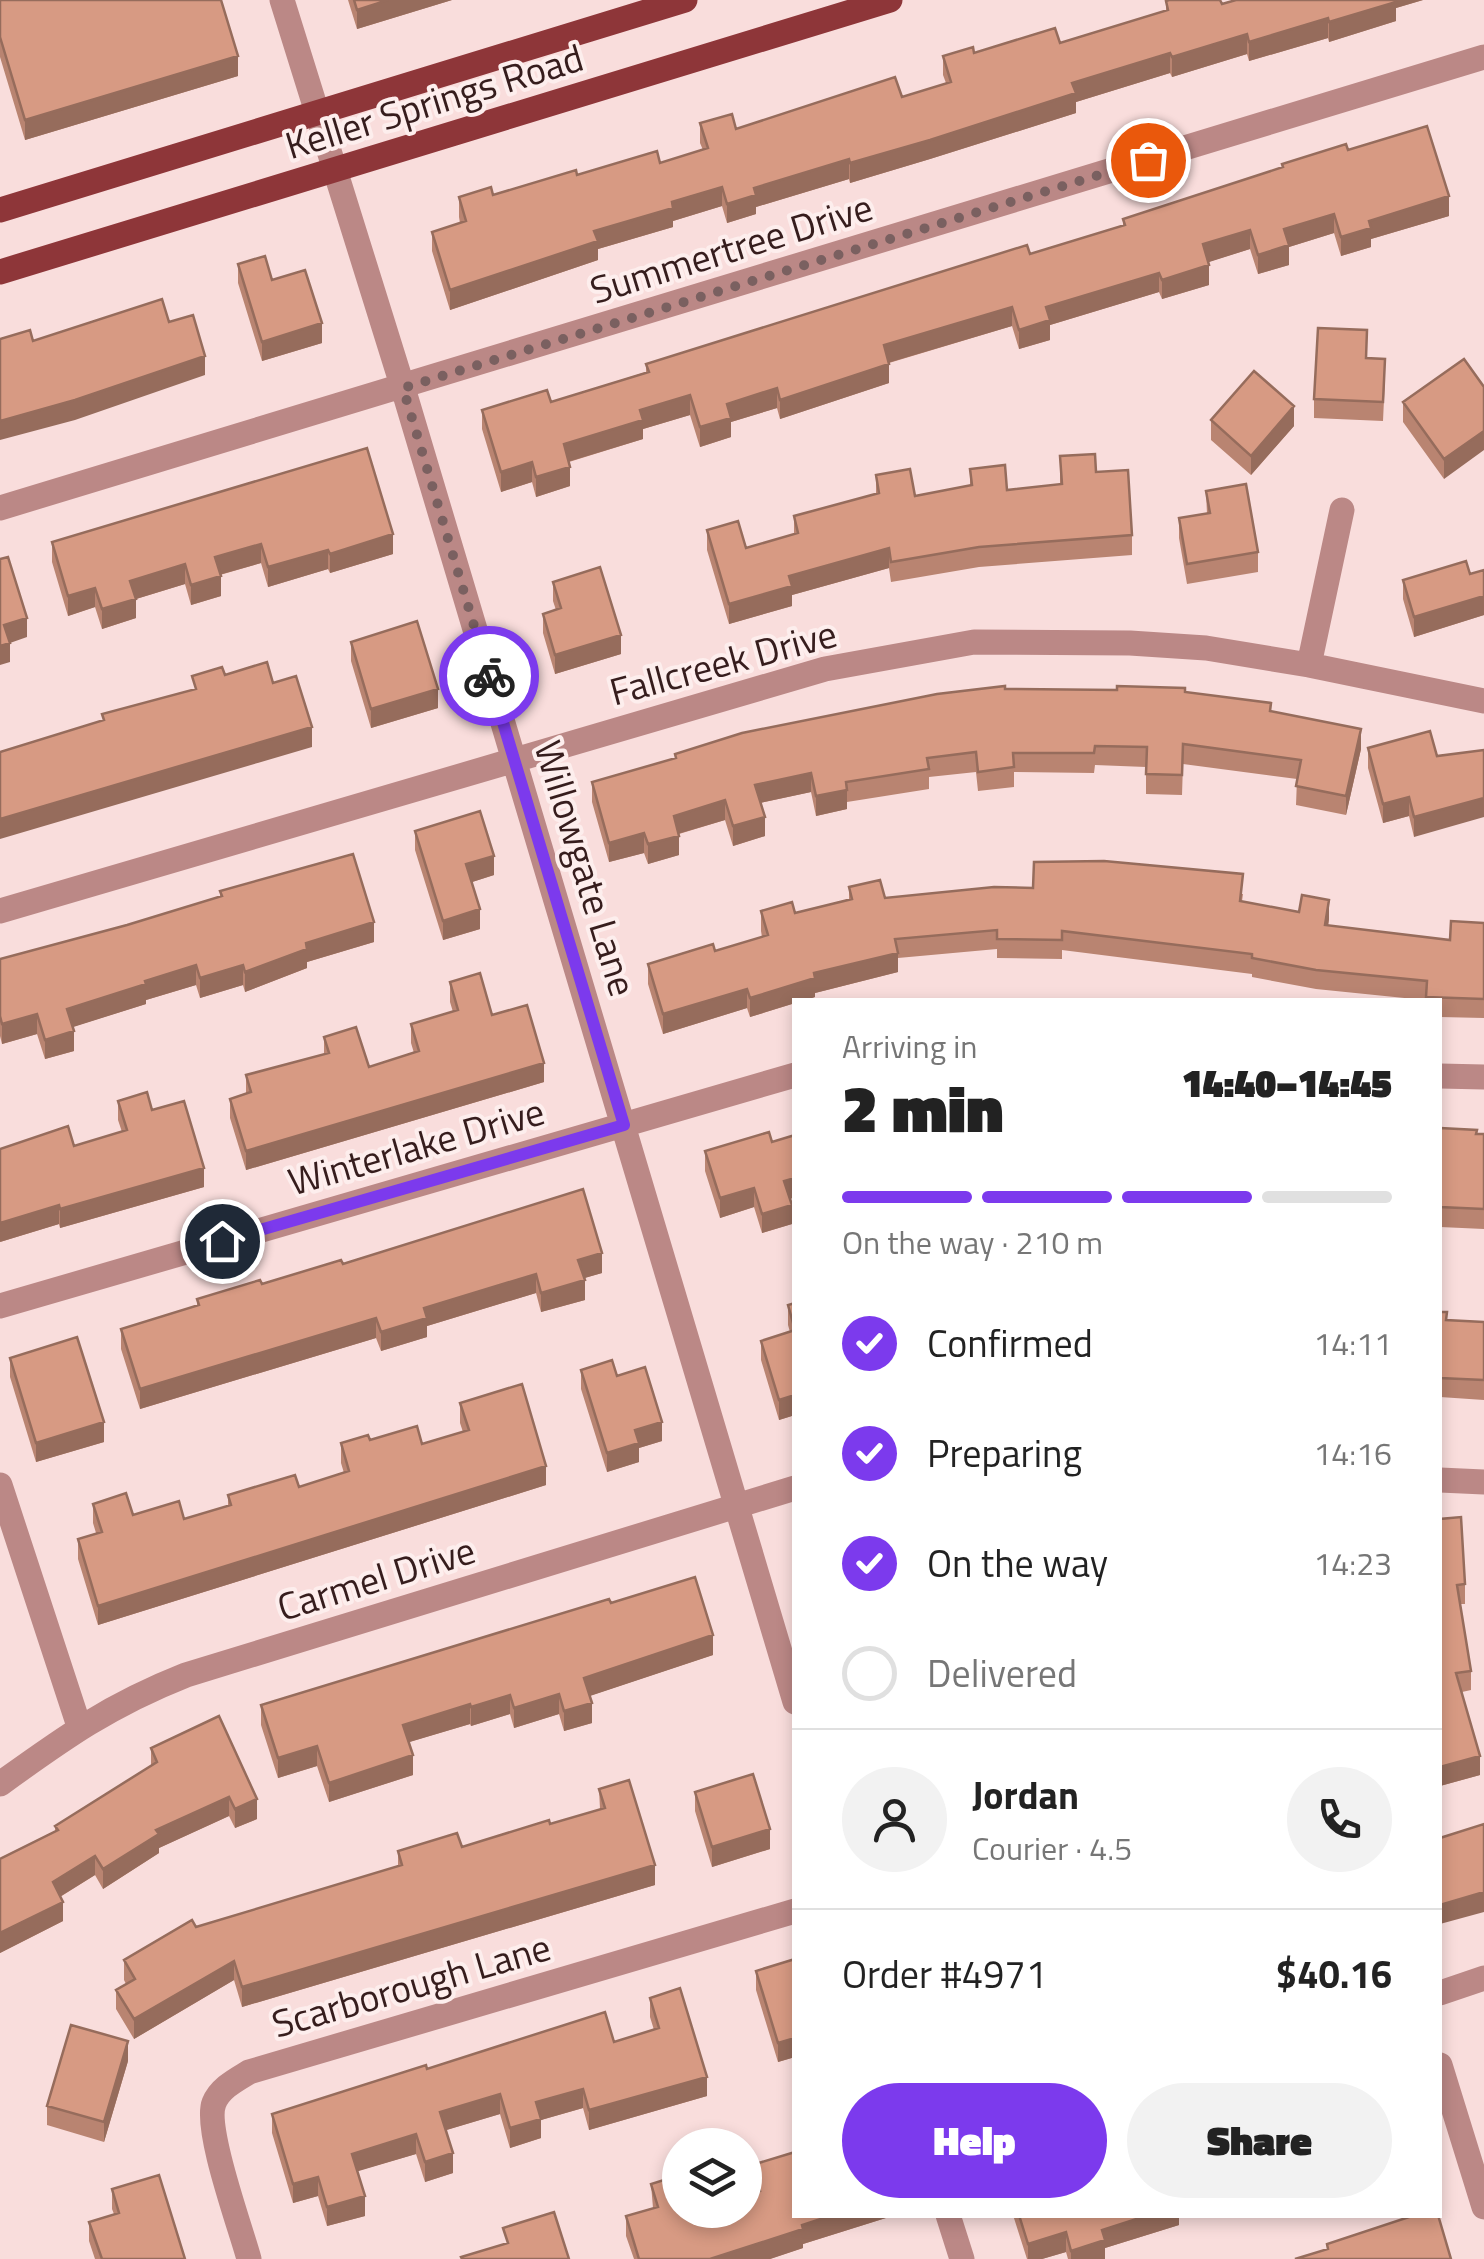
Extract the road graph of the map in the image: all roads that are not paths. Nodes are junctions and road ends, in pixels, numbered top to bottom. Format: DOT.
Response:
graph roads {
  1 [pos="282,0"];
  2 [pos="684,0"];
  3 [pos="890,0"];
  4 [pos="1484,57"];
  5 [pos="317,114"];
  6 [pos="334,170"];
  7 [pos="2,204"];
  8 [pos="0,272"];
  9 [pos="403,388"];
  10 [pos="0,508"];
  11 [pos="1342,510"];
  12 [pos="1309,664"];
  13 [pos="1484,701"];
  14 [pos="514,760"];
  15 [pos="0,911"];
  16 [pos="792,1076"];
  17 [pos="1442,1076"];
  18 [pos="1484,1077"];
  19 [pos="624,1125"];
  20 [pos="0,1306"];
  21 [pos="1442,1480"];
  22 [pos="1484,1482"];
  23 [pos="0,1486"];
  24 [pos="792,1489"];
  25 [pos="738,1506"];
  26 [pos="792,1692"];
  27 [pos="80,1726"];
  28 [pos="0,1784"];
  29 [pos="792,1912"];
  30 [pos="1484,1978"];
  31 [pos="1442,1992"];
  32 [pos="1442,2071"];
  33 [pos="1484,2206"];
  34 [pos="949,2218"];
  35 [pos="249,2259"];
  36 [pos="962,2259"];
  1 -- 5 [label="street, Willowgate Lane"];
  2 -- 5 [label="main road, Keller Springs Road"];
  3 -- 6 [label="main road, Keller Springs Road"];
  4 -- 9 [label="street, Summertree Drive"];
  5 -- 6 [label="street, Willowgate Lane"];
  5 -- 7 [label="main road, Keller Springs Road"];
  6 -- 8 [label="main road, Keller Springs Road"];
  6 -- 9 [label="street, Willowgate Lane"];
  9 -- 10 [label="street, Summertree Drive"];
  9 -- 14 [label="street, Willowgate Lane"];
  11 -- 12 [label="street"];
  12 -- 13 [label="street, Fallcreek Drive"];
  12 -- 14 [label="street, Fallcreek Drive"];
  14 -- 15 [label="street, Fallcreek Drive"];
  14 -- 19 [label="street, Willowgate Lane"];
  16 -- 19 [label="street, Winterlake Drive"];
  17 -- 18 [label="street"];
  19 -- 20 [label="street, Winterlake Drive"];
  19 -- 25 [label="street, Willowgate Lane"];
  21 -- 22 [label="street"];
  23 -- 27 [label="street"];
  24 -- 25 [label="street, Carmel Drive"];
  25 -- 26 [label="street, Willowgate Lane"];
  25 -- 27 [label="street, Carmel Drive"];
  27 -- 28 [label="street, Carmel Drive"];
  29 -- 35 [label="street, Scarborough Lane"];
  30 -- 31 [label="street"];
  32 -- 33 [label="street"];
  34 -- 36 [label="street"];
}
